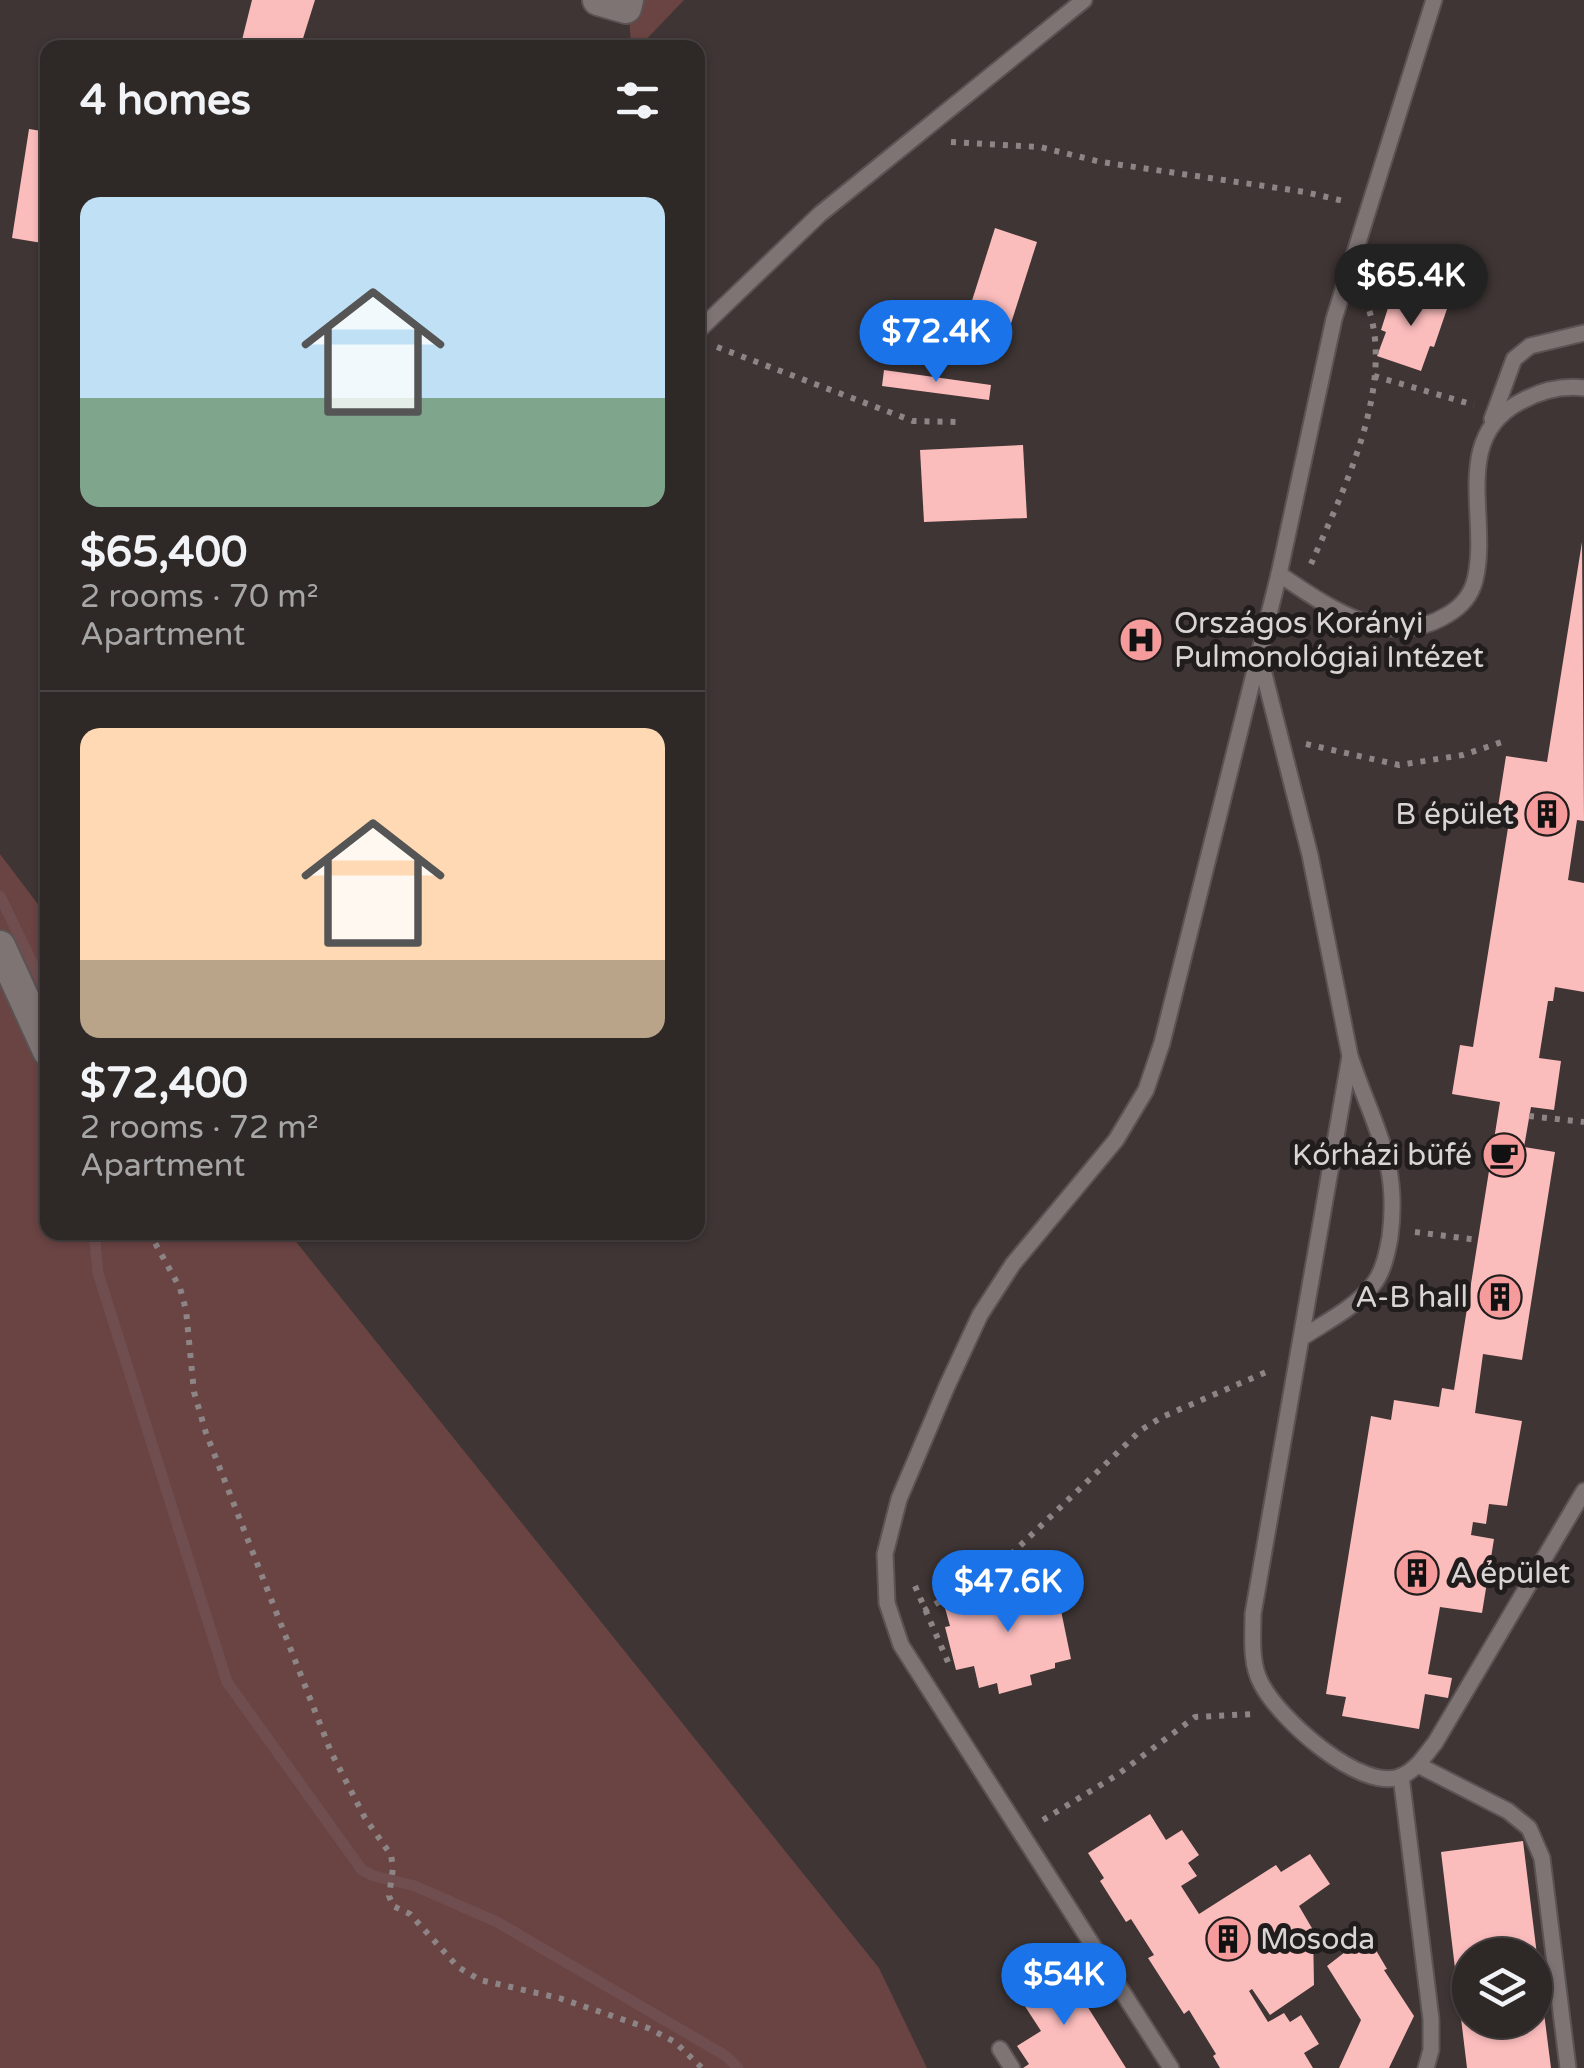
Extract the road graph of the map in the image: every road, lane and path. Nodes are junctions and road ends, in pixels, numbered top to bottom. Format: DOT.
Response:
graph roads {
  1 [pos="1084,0"];
  2 [pos="1434,0"];
  3 [pos="916,139"];
  4 [pos="1369,207"];
  5 [pos="1357,278"];
  6 [pos="1398,286"];
  7 [pos="1372,320"];
  8 [pos="705,324"];
  9 [pos="1584,333"];
  10 [pos="716,346"];
  11 [pos="1374,376"];
  12 [pos="1584,388"];
  13 [pos="1495,411"];
  14 [pos="956,422"];
  15 [pos="1489,428"];
  16 [pos="1279,574"];
  17 [pos="1301,588"];
  18 [pos="1259,654"];
  19 [pos="1280,738"];
  20 [pos="1502,742"];
  21 [pos="0,946"];
  22 [pos="40,1034"];
  23 [pos="1350,1056"];
  24 [pos="1529,1116"];
  25 [pos="1584,1122"];
  26 [pos="1444,1236"];
  27 [pos="153,1240"];
  28 [pos="1478,1240"];
  29 [pos="1304,1336"];
  30 [pos="1300,1358"];
  31 [pos="1584,1491"];
  32 [pos="913,1582"];
  33 [pos="924,1611"];
  34 [pos="951,1669"];
  35 [pos="1282,1712"];
  36 [pos="1418,1764"];
  37 [pos="1402,1776"];
  38 [pos="1021,1833"];
  39 [pos="1000,2050"];
  40 [pos="702,2068"];
  41 [pos="1012,2068"];
  42 [pos="1171,2068"];
  43 [pos="1426,2068"];
  44 [pos="1568,2068"];
  1 -- 3 [label="lane"];
  2 -- 4 [label="lane"];
  3 -- 4 [label="path"];
  3 -- 8 [label="lane"];
  4 -- 16 [label="lane"];
  5 -- 6 [label="path"];
  7 -- 11 [label="path"];
  9 -- 13 [label="lane"];
  10 -- 14 [label="path"];
  11 -- 13 [label="path"];
  11 -- 17 [label="path"];
  12 -- 15 [label="lane"];
  13 -- 15 [label="lane"];
  15 -- 17 [label="lane"];
  16 -- 17 [label="lane"];
  16 -- 18 [label="lane"];
  18 -- 19 [label="lane"];
  18 -- 38 [label="lane"];
  19 -- 20 [label="path"];
  19 -- 23 [label="lane"];
  21 -- 22 [label="street"];
  23 -- 29 [label="lane"];
  23 -- 29 [label="lane"];
  24 -- 25 [label="path"];
  26 -- 28 [label="path"];
  27 -- 40 [label="path"];
  29 -- 30 [label="lane"];
  30 -- 33 [label="path"];
  30 -- 35 [label="lane"];
  31 -- 36 [label="lane"];
  32 -- 33 [label="path"];
  33 -- 34 [label="path"];
  35 -- 37 [label="lane"];
  35 -- 38 [label="path"];
  36 -- 37 [label="lane"];
  36 -- 44 [label="lane"];
  37 -- 43 [label="lane"];
  38 -- 42 [label="lane"];
  39 -- 41 [label="lane"];
}
